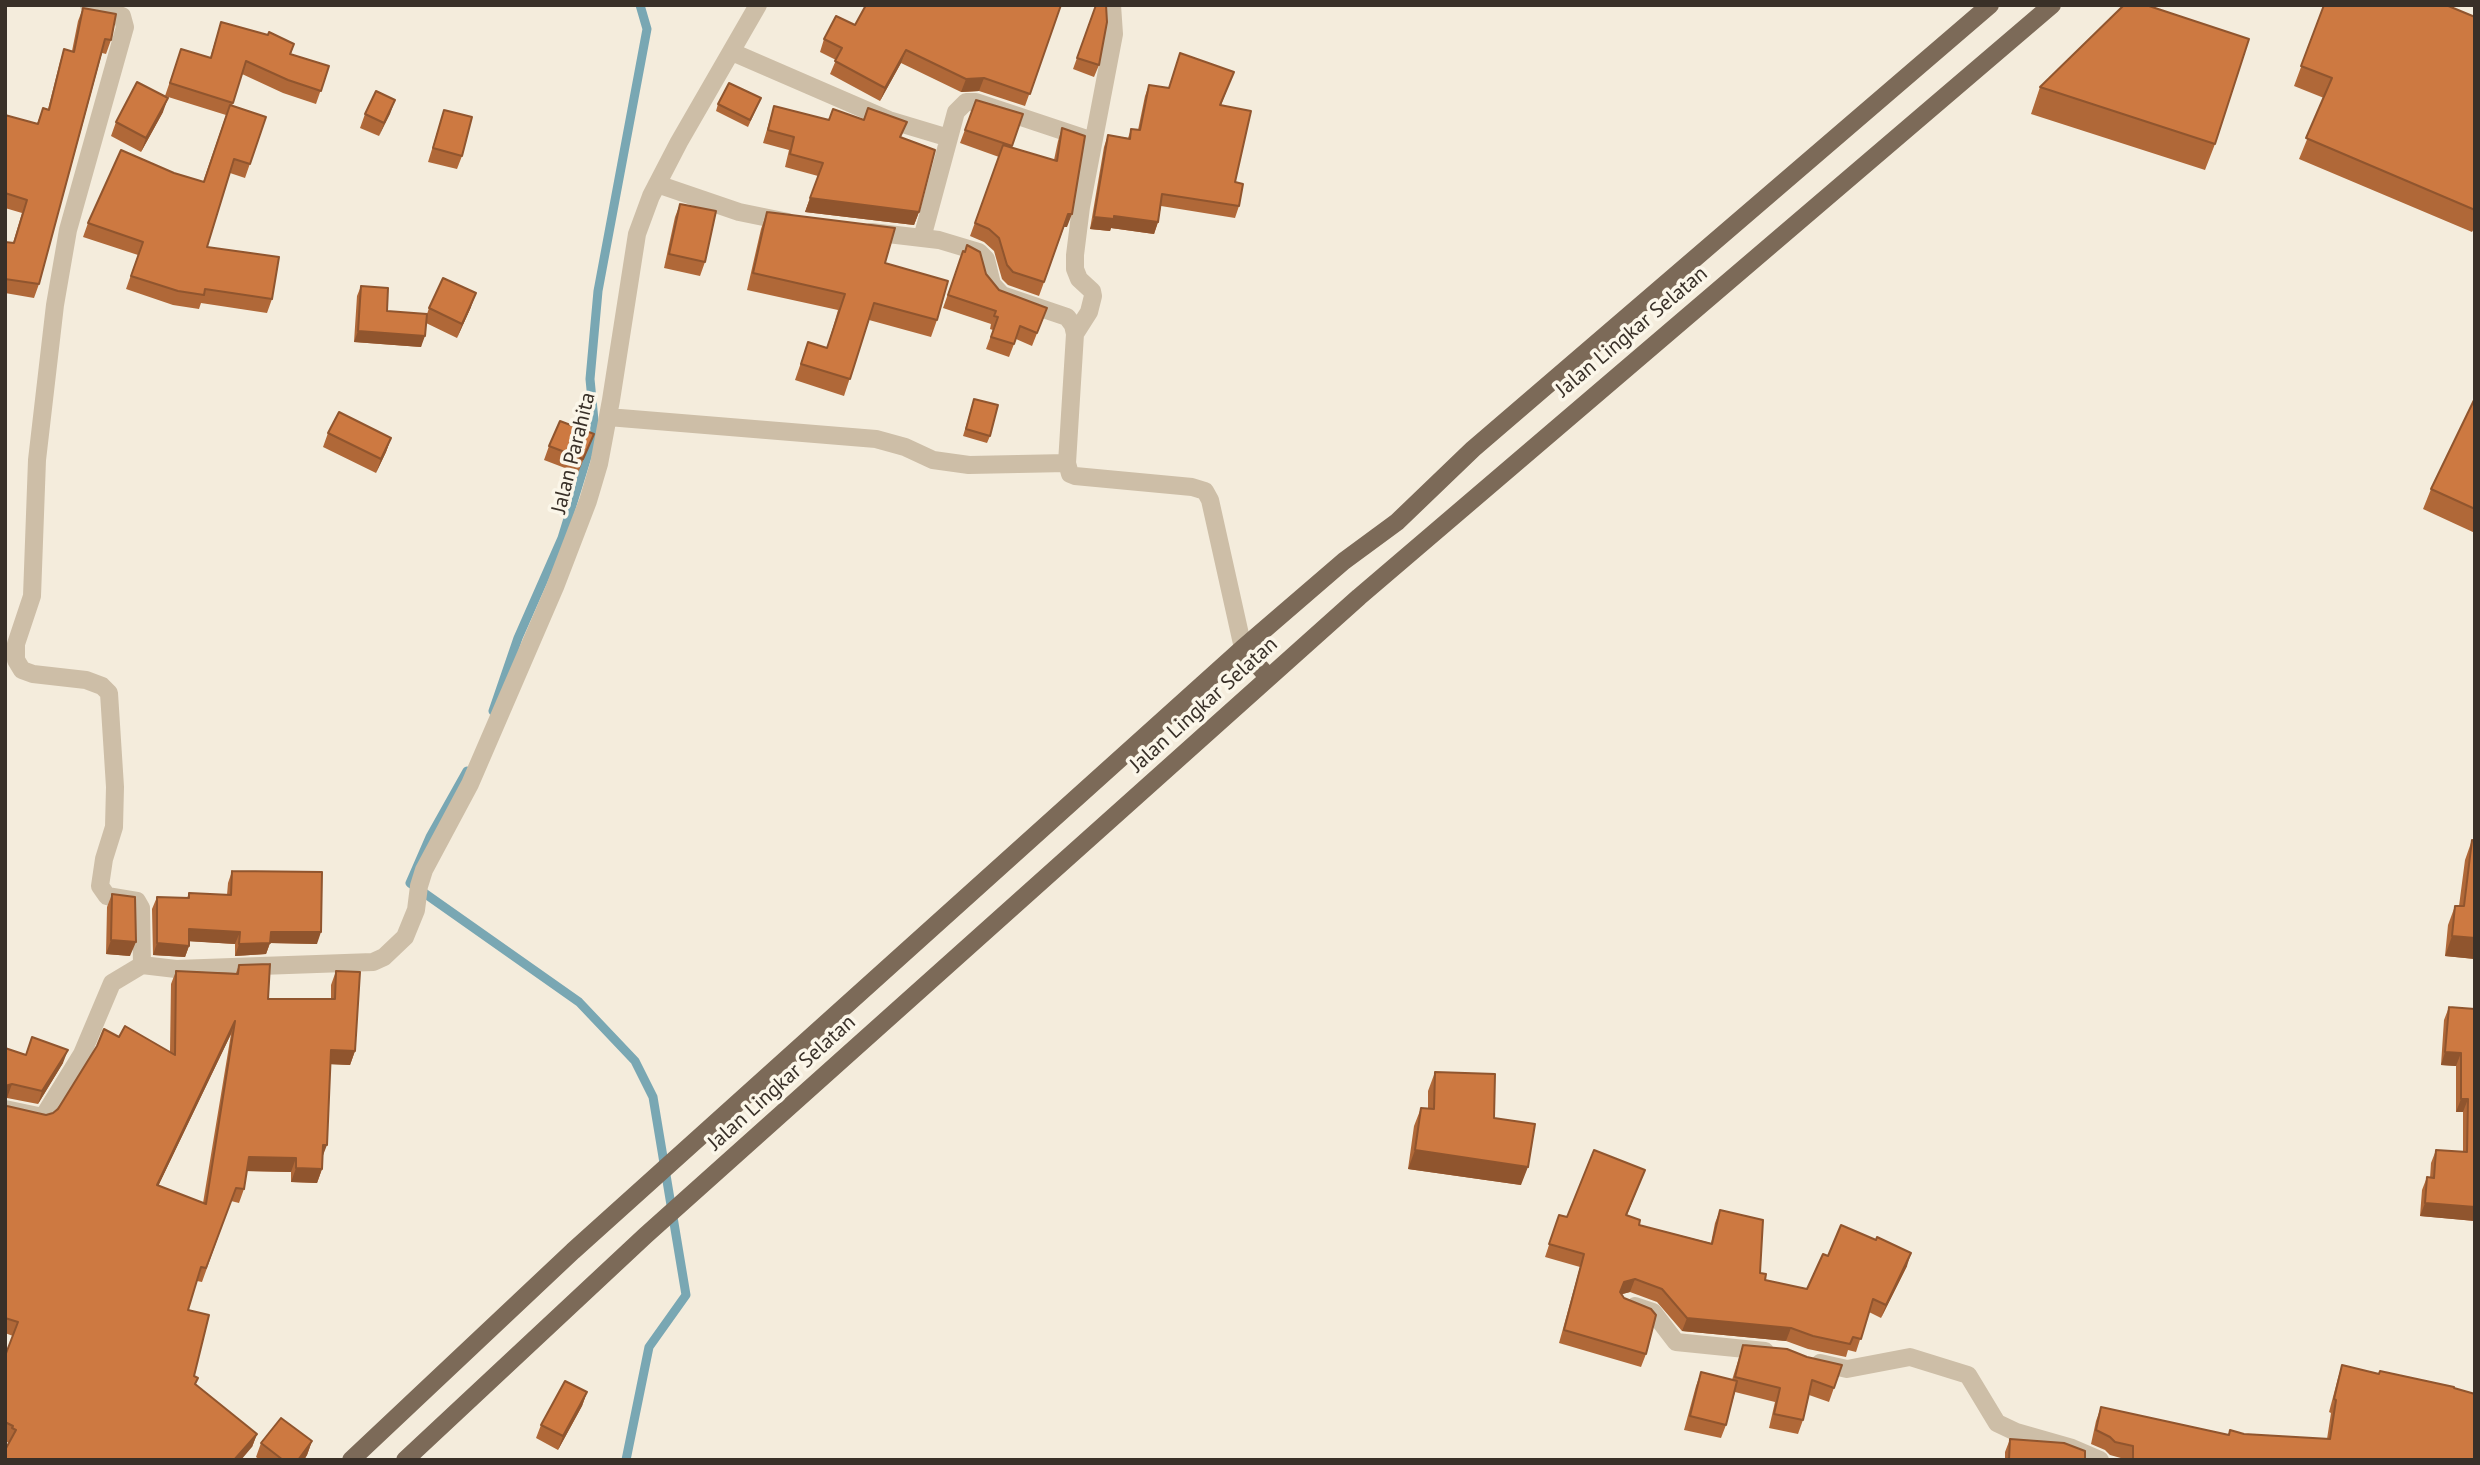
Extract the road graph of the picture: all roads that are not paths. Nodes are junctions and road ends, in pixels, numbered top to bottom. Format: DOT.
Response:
graph roads {
  1 [pos="89,5"];
  2 [pos="758,5"];
  3 [pos="1112,5"];
  4 [pos="1990,5"];
  5 [pos="2052,5"];
  6 [pos="732,52"];
  7 [pos="949,138"];
  8 [pos="1093,141"];
  9 [pos="657,184"];
  10 [pos="803,224"];
  11 [pos="849,230"];
  12 [pos="922,238"];
  13 [pos="1075,334"];
  14 [pos="608,417"];
  15 [pos="1067,463"];
  16 [pos="1243,648"];
  17 [pos="1269,677"];
  18 [pos="142,965"];
  19 [pos="5,1109"];
  20 [pos="1627,1303"];
  21 [pos="1785,1352"];
  22 [pos="1805,1360"];
  23 [pos="351,1460"];
  24 [pos="405,1460"];
  25 [pos="2100,1460"];
  1 -- 18 [label="street"];
  2 -- 6 [label="street, Jalan Parahita"];
  3 -- 8 [label="street"];
  4 -- 16 [label="main road, Jalan Lingkar Selatan"];
  5 -- 17 [label="main road, Jalan Lingkar Selatan"];
  6 -- 7 [label="street"];
  6 -- 9 [label="street, Jalan Parahita"];
  7 -- 8 [label="street"];
  7 -- 12 [label="street"];
  8 -- 13 [label="street"];
  9 -- 10 [label="street"];
  9 -- 14 [label="street, Jalan Parahita"];
  11 -- 12 [label="street"];
  12 -- 13 [label="street"];
  13 -- 15 [label="street"];
  14 -- 15 [label="street"];
  14 -- 18 [label="street, Jalan Parahita"];
  15 -- 16 [label="street"];
  16 -- 17 [label="main road"];
  16 -- 23 [label="main road, Jalan Lingkar Selatan"];
  17 -- 24 [label="main road, Jalan Lingkar Selatan"];
  18 -- 19 [label="street"];
  20 -- 21 [label="street"];
  22 -- 25 [label="street"];
}
